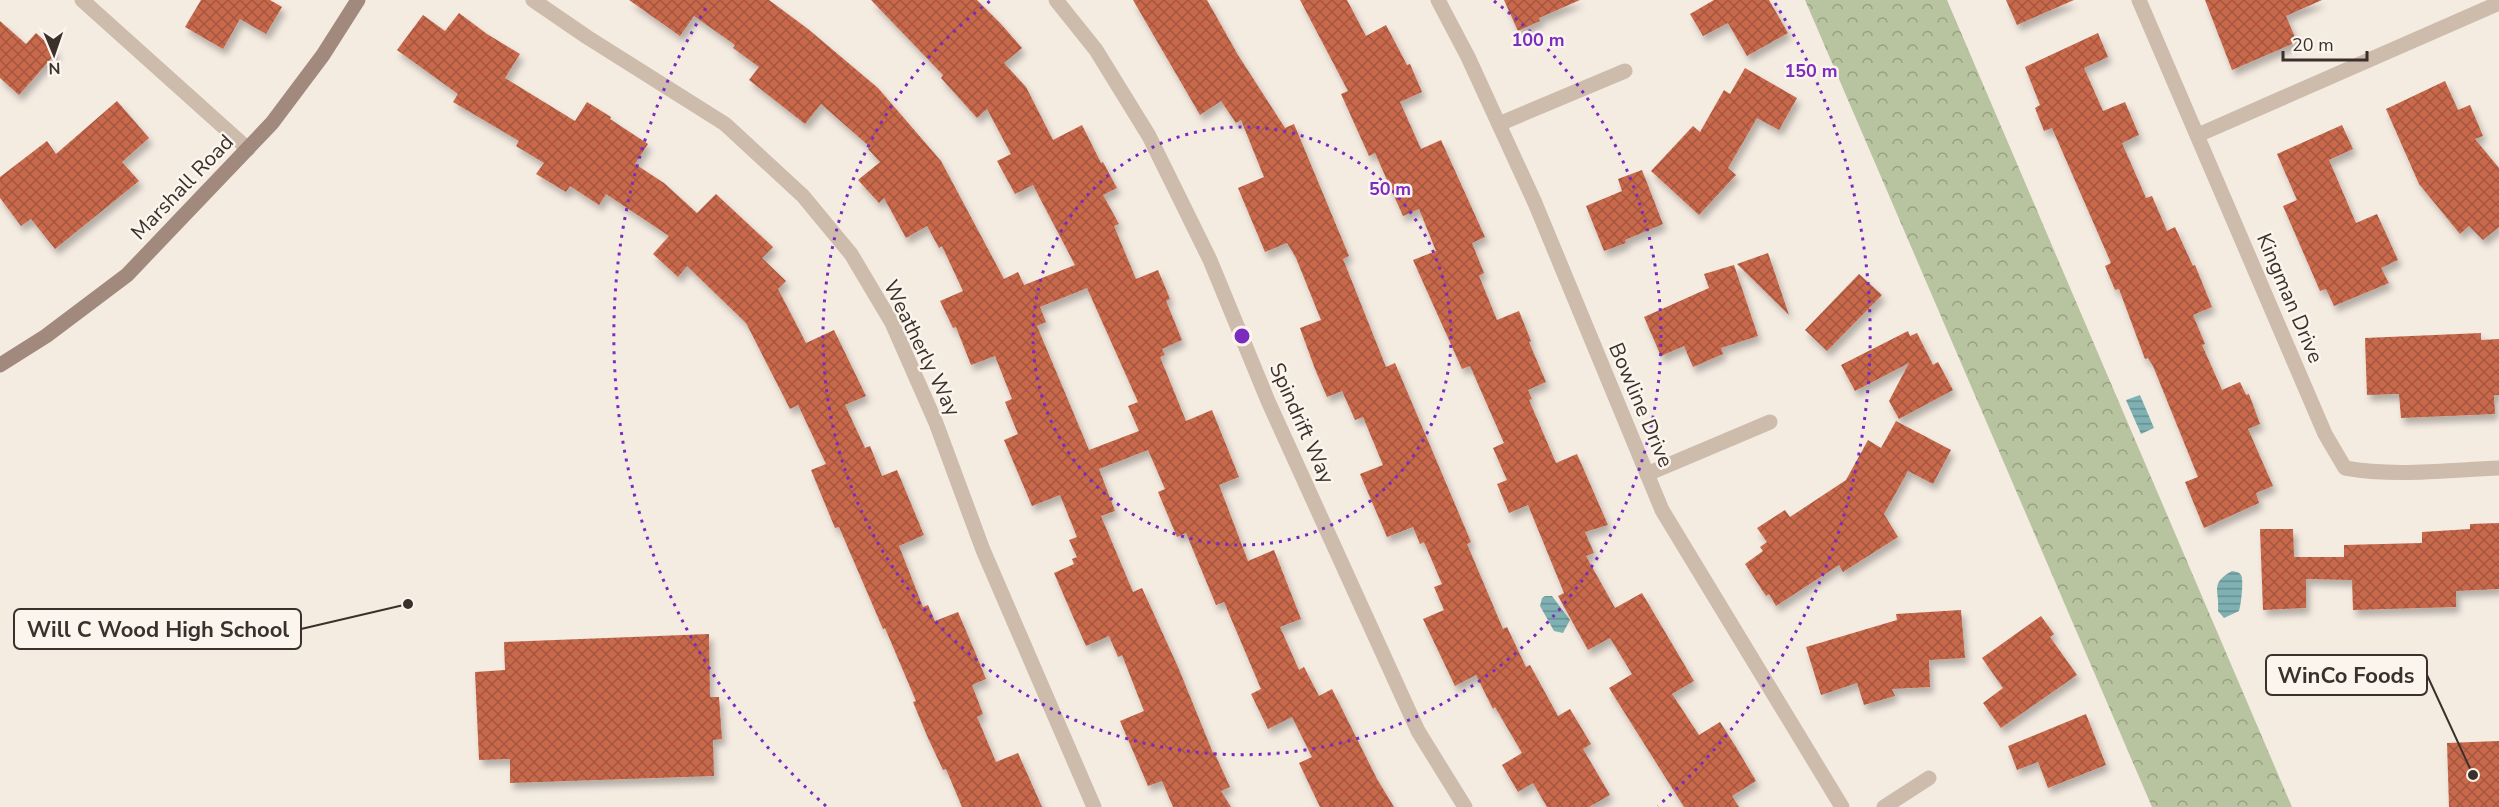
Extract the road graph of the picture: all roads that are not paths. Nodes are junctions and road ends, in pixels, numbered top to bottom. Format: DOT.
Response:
graph roads {
  1 [pos="82,0"];
  2 [pos="358,0"];
  3 [pos="534,0"];
  4 [pos="1056,0"];
  5 [pos="1438,0"];
  6 [pos="2139,0"];
  7 [pos="2499,3"];
  8 [pos="1625,71"];
  9 [pos="1499,124"];
  10 [pos="2198,135"];
  11 [pos="248,149"];
  12 [pos="0,365"];
  13 [pos="1770,422"];
  14 [pos="2499,468"];
  15 [pos="1647,474"];
  16 [pos="1929,778"];
  17 [pos="1095,807"];
  18 [pos="1465,807"];
  19 [pos="1842,807"];
  20 [pos="1884,807"];
  1 -- 11 [label="street"];
  2 -- 11 [label="street, Marshall Road"];
  3 -- 17 [label="street, Weatherly Way"];
  4 -- 18 [label="street, Spindrift Way"];
  5 -- 9 [label="street, Bowline Drive"];
  6 -- 10 [label="street, Kingman Drive"];
  7 -- 10 [label="street"];
  8 -- 9 [label="street"];
  9 -- 15 [label="street, Bowline Drive"];
  10 -- 14 [label="street, Kingman Drive"];
  11 -- 12 [label="street, Marshall Road"];
  13 -- 15 [label="street"];
  15 -- 19 [label="street, Bowline Drive"];
  16 -- 20 [label="street"];
}
